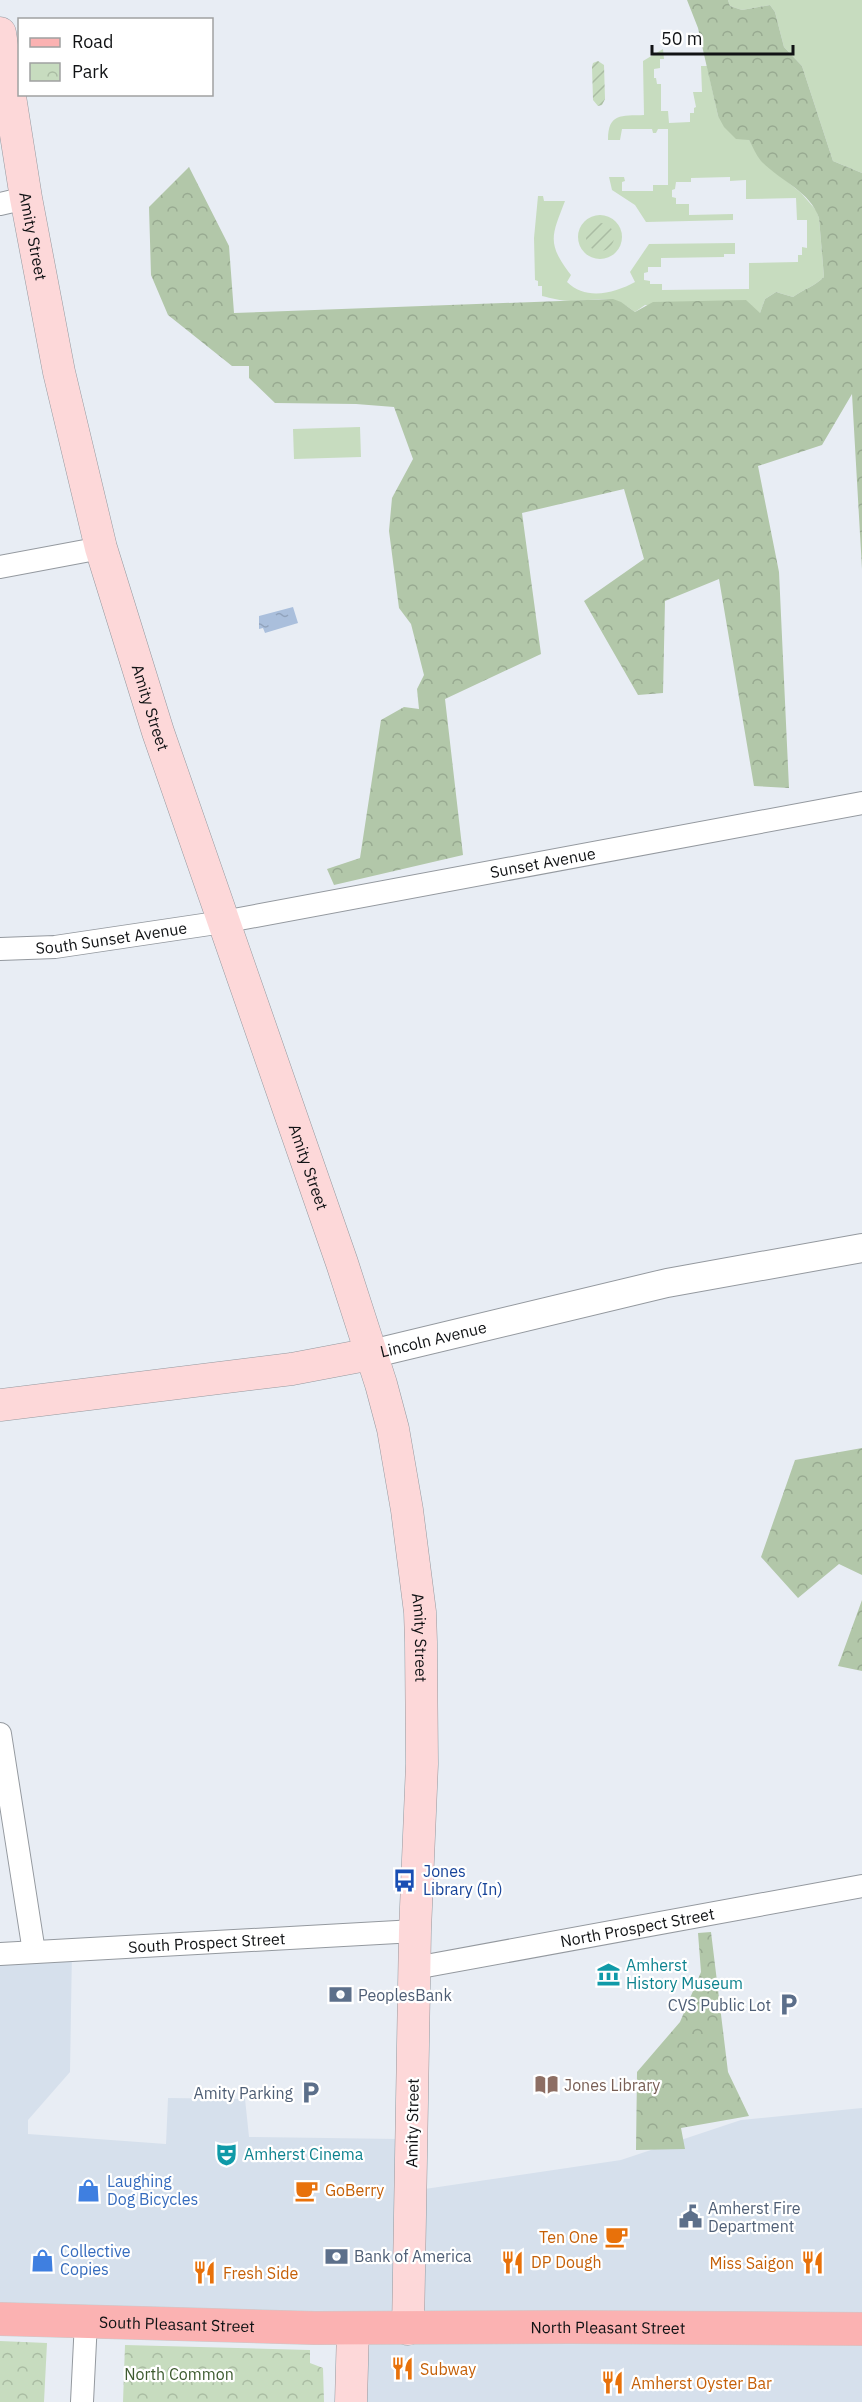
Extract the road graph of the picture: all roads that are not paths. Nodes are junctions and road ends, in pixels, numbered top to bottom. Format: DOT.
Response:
graph roads {
  1 [pos="0,33"];
  2 [pos="13,201"];
  3 [pos="101,548"];
  4 [pos="0,567"];
  5 [pos="862,803"];
  6 [pos="223,922"];
  7 [pos="0,949"];
  8 [pos="862,1248"];
  9 [pos="371,1354"];
  10 [pos="0,1405"];
  11 [pos="0,1734"];
  12 [pos="862,1886"];
  13 [pos="415,1931"];
  14 [pos="34,1952"];
  15 [pos="0,1954"];
  16 [pos="415,1968"];
  17 [pos="0,2319"];
  18 [pos="87,2321"];
  19 [pos="353,2329"];
  20 [pos="408,2329"];
  21 [pos="862,2329"];
  22 [pos="82,2402"];
  23 [pos="351,2402"];
  1 -- 2 [label="main road, Amity Street"];
  2 -- 3 [label="main road, Amity Street"];
  3 -- 4 [label="street"];
  3 -- 6 [label="main road, Amity Street"];
  5 -- 6 [label="street, Sunset Avenue"];
  6 -- 7 [label="street, South Sunset Avenue"];
  6 -- 9 [label="main road, Amity Street"];
  8 -- 9 [label="street, Lincoln Avenue"];
  9 -- 10 [label="main road, Lincoln Avenue"];
  9 -- 13 [label="main road, Amity Street"];
  11 -- 14 [label="street"];
  12 -- 16 [label="street, North Prospect Street"];
  13 -- 14 [label="street, South Prospect Street"];
  13 -- 16 [label="main road, Amity Street"];
  14 -- 15 [label="street, South Prospect Street"];
  16 -- 20 [label="main road, Amity Street"];
  17 -- 18 [label="main road, South Pleasant Street"];
  18 -- 19 [label="main road, South Pleasant Street"];
  18 -- 22 [label="street"];
  19 -- 20 [label="main road, North Pleasant Street"];
  19 -- 23 [label="main road"];
  20 -- 21 [label="main road, North Pleasant Street"];
}
